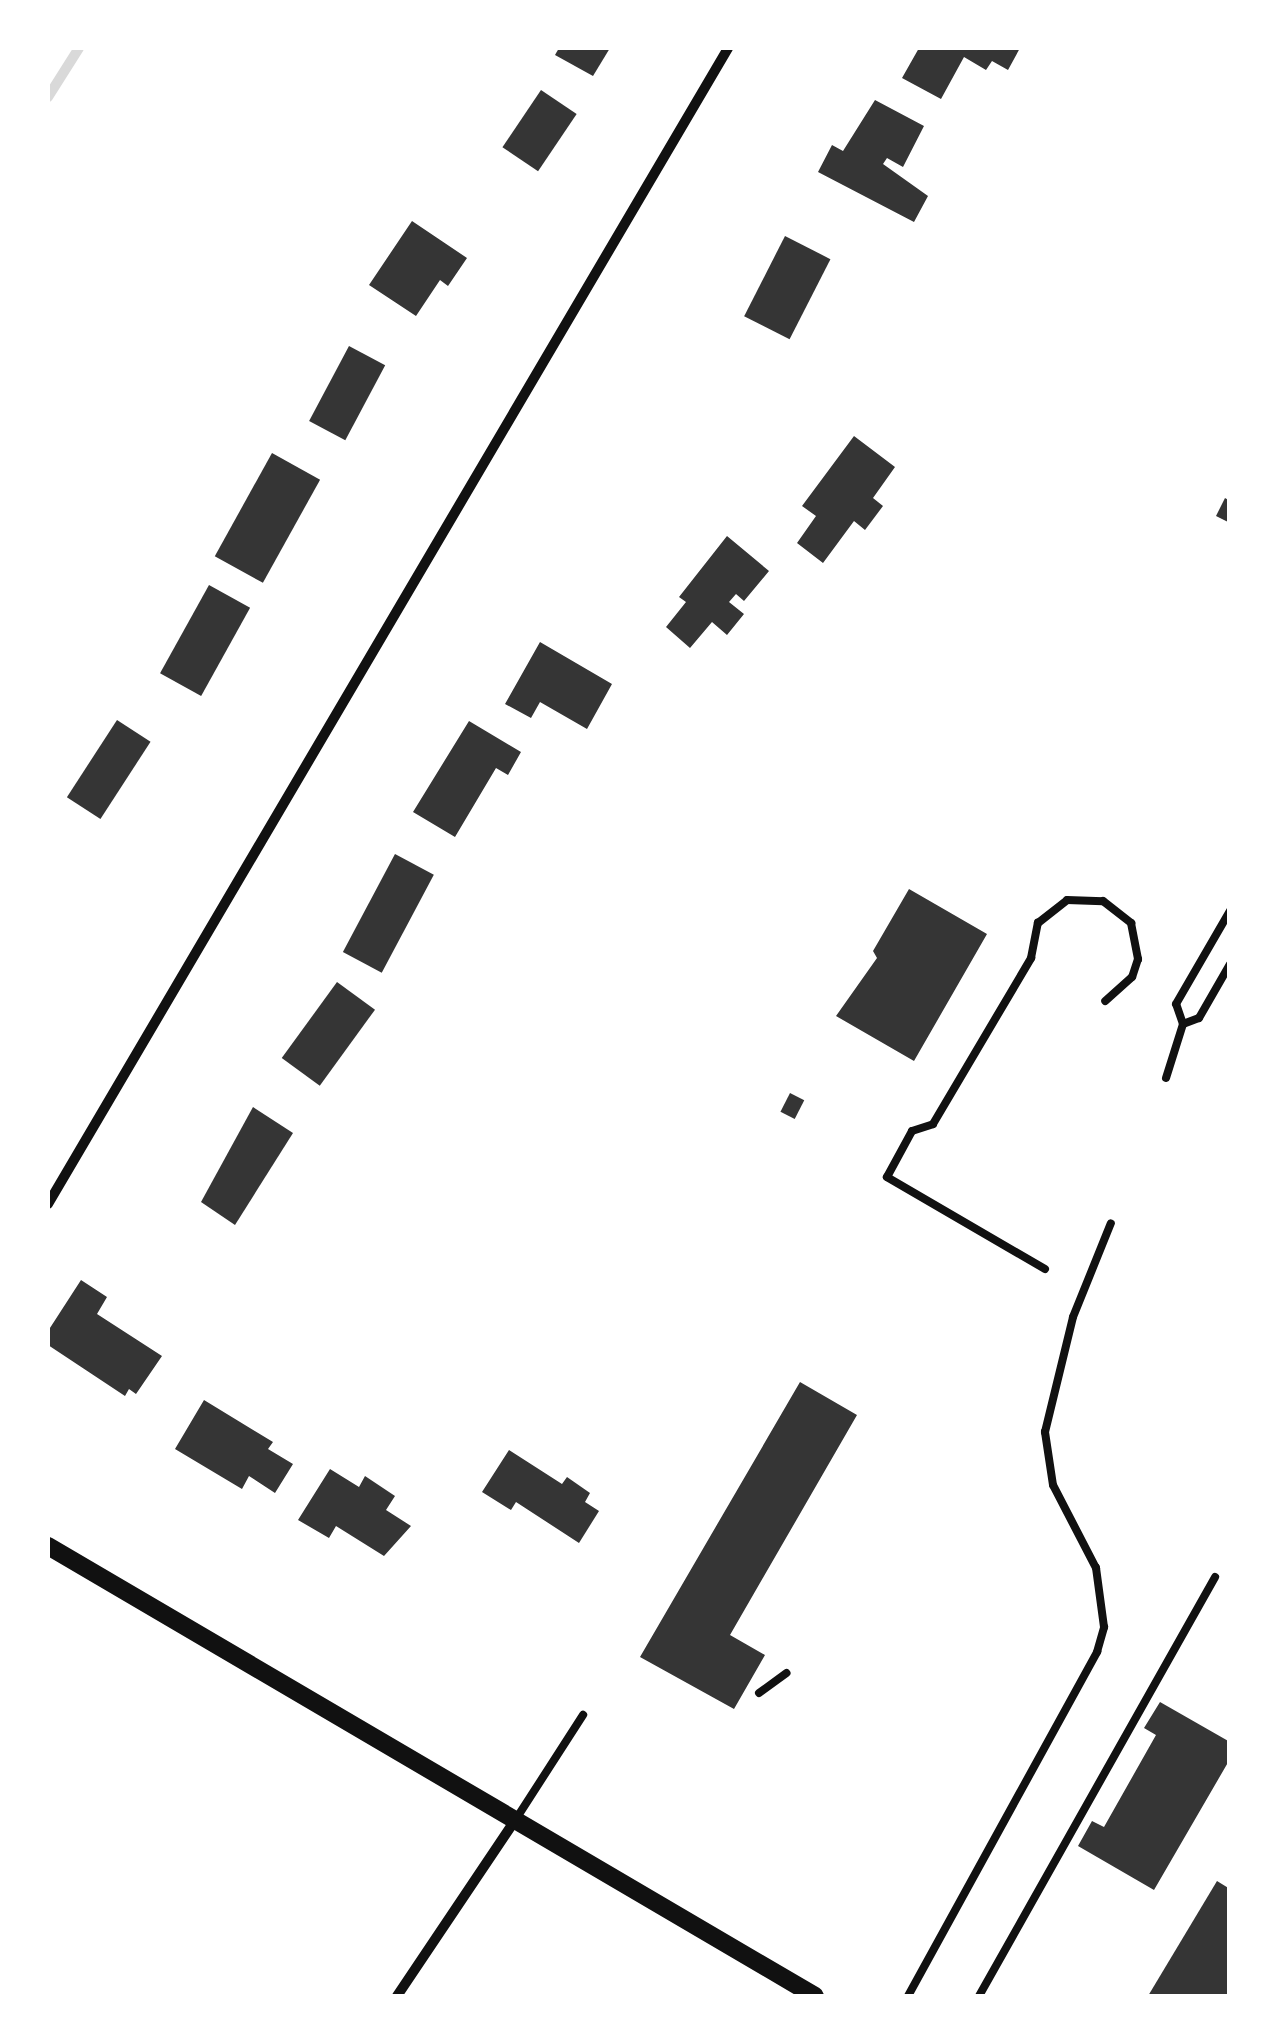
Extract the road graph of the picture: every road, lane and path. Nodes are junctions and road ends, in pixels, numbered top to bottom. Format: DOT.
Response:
graph roads {
  1 [pos="728,48"];
  2 [pos="1230,911"];
  3 [pos="1230,964"];
  4 [pos="1106,1001"];
  5 [pos="1183,1024"];
  6 [pos="1166,1078"];
  7 [pos="48,1204"];
  8 [pos="1110,1223"];
  9 [pos="1044,1269"];
  10 [pos="48,1546"];
  11 [pos="1215,1576"];
  12 [pos="787,1673"];
  13 [pos="759,1693"];
  14 [pos="583,1714"];
  15 [pos="516,1819"];
  16 [pos="397,1996"];
  17 [pos="815,1996"];
  18 [pos="908,1996"];
  19 [pos="979,1996"];
  1 -- 7 [label="street"];
  2 -- 5 [label="lane"];
  3 -- 5 [label="lane"];
  4 -- 9 [label="lane"];
  5 -- 6 [label="lane"];
  8 -- 18 [label="lane"];
  10 -- 15 [label="street"];
  11 -- 19 [label="lane"];
  12 -- 13 [label="lane"];
  14 -- 15 [label="lane"];
  15 -- 16 [label="street"];
  15 -- 17 [label="street"];
}
